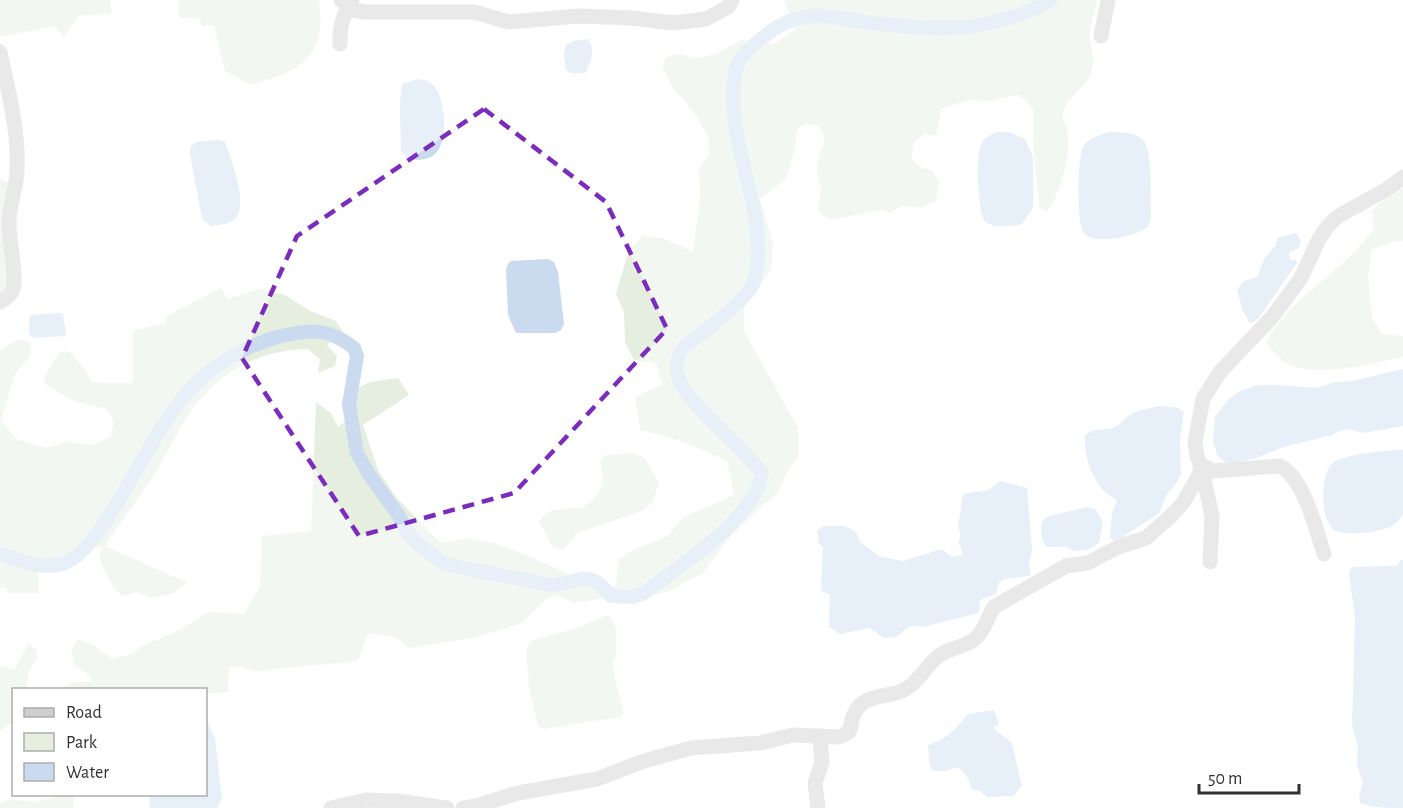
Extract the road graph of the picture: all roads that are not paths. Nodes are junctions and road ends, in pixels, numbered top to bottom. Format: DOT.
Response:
graph roads {
  1 [pos="732,0"];
  2 [pos="1108,0"];
  3 [pos="347,3"];
  4 [pos="1101,36"];
  5 [pos="340,44"];
  6 [pos="0,52"];
  7 [pos="1403,177"];
  8 [pos="0,302"];
  9 [pos="1202,465"];
  10 [pos="1324,554"];
  11 [pos="1210,562"];
  12 [pos="820,737"];
  13 [pos="331,808"];
  14 [pos="447,808"];
  15 [pos="463,808"];
  16 [pos="818,808"];
  1 -- 3 [label="street"];
  2 -- 4 [label="street"];
  3 -- 5 [label="street"];
  6 -- 8 [label="street"];
  7 -- 9 [label="street"];
  9 -- 10 [label="street"];
  9 -- 11 [label="street"];
  9 -- 12 [label="street"];
  12 -- 15 [label="street"];
  12 -- 16 [label="street"];
  13 -- 14 [label="street"];
}
